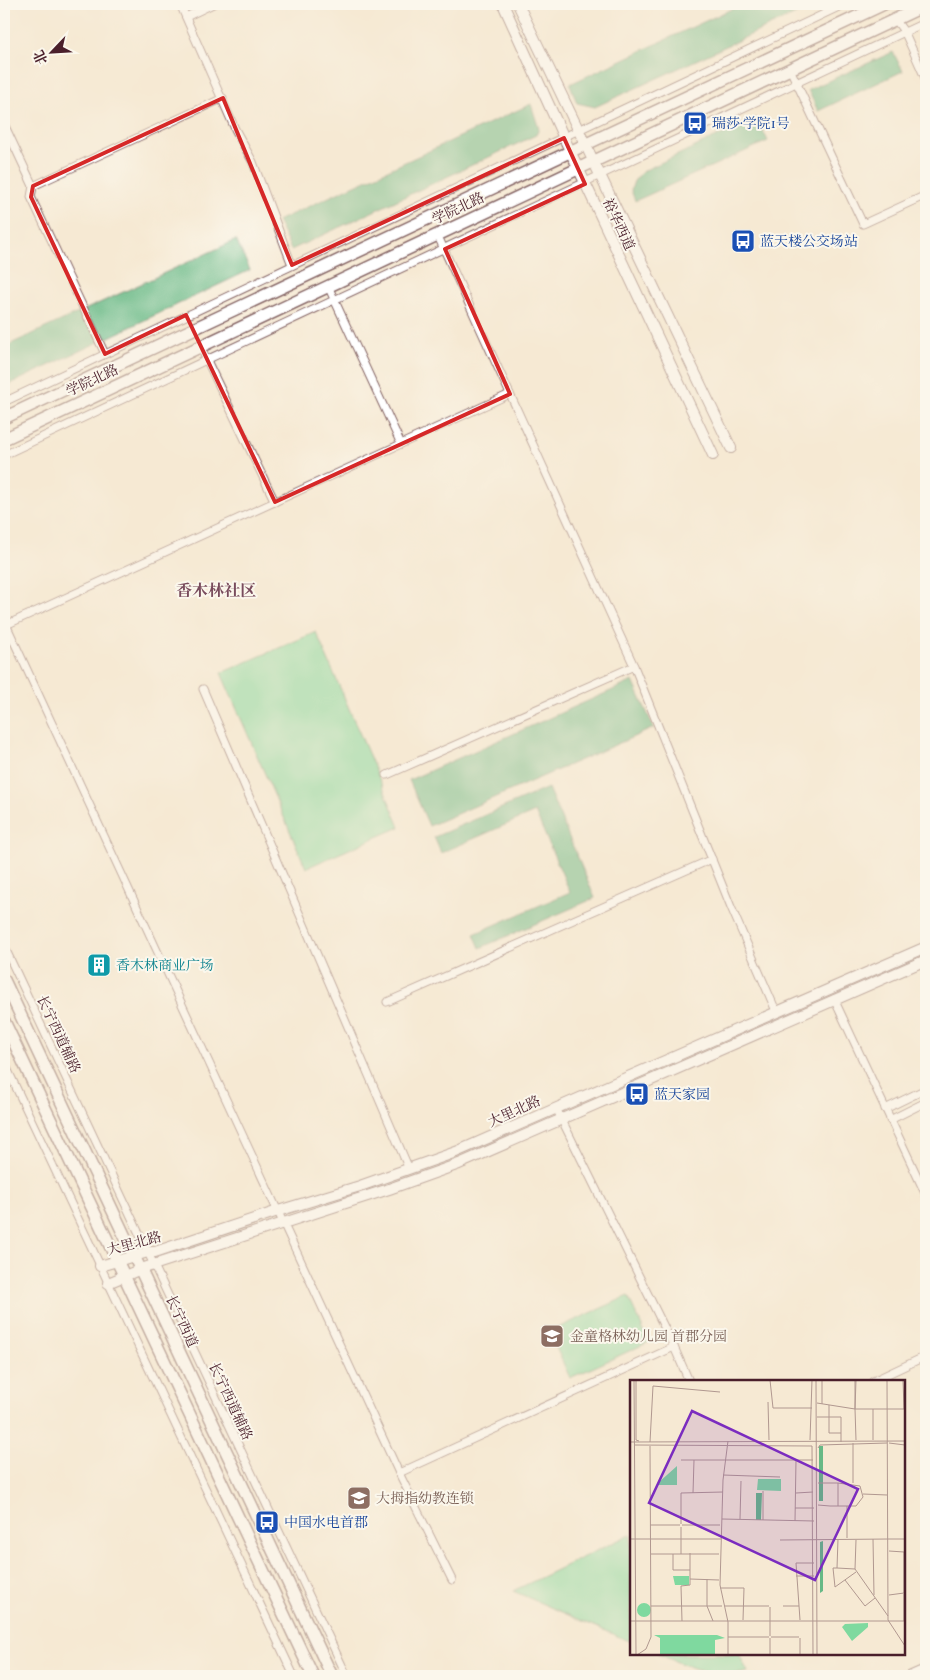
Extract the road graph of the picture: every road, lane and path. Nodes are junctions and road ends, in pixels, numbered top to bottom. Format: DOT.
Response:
graph roads {
  1 [pos="180,4"];
  2 [pos="212,4"];
  3 [pos="503,4"];
  4 [pos="518,4"];
  5 [pos="845,4"];
  6 [pos="884,4"];
  7 [pos="888,4"];
  8 [pos="926,5"];
  9 [pos="186,16"];
  10 [pos="895,19"];
  11 [pos="926,22"];
  12 [pos="904,33"];
  13 [pos="790,69"];
  14 [pos="926,80"];
  15 [pos="798,84"];
  16 [pos="223,98"];
  17 [pos="4,124"];
  18 [pos="579,130"];
  19 [pos="564,138"];
  20 [pos="586,145"];
  21 [pos="570,152"];
  22 [pos="593,161"];
  23 [pos="578,168"];
  24 [pos="601,176"];
  25 [pos="585,184"];
  26 [pos="33,186"];
  27 [pos="926,195"];
  28 [pos="437,234"];
  29 [pos="444,250"];
  30 [pos="292,266"];
  31 [pos="328,286"];
  32 [pos="335,301"];
  33 [pos="186,315"];
  34 [pos="192,329"];
  35 [pos="200,346"];
  36 [pos="105,354"];
  37 [pos="207,360"];
  38 [pos="510,394"];
  39 [pos="4,402"];
  40 [pos="4,418"];
  41 [pos="4,439"];
  42 [pos="401,444"];
  43 [pos="731,448"];
  44 [pos="4,455"];
  45 [pos="713,455"];
  46 [pos="275,502"];
  47 [pos="5,622"];
  48 [pos="634,666"];
  49 [pos="203,689"];
  50 [pos="387,775"];
  51 [pos="712,859"];
  52 [pos="4,946"];
  53 [pos="926,946"];
  54 [pos="926,960"];
  55 [pos="4,980"];
  56 [pos="834,999"];
  57 [pos="387,1002"];
  58 [pos="776,1011"];
  59 [pos="4,1021"];
  60 [pos="4,1062"];
  61 [pos="926,1089"];
  62 [pos="926,1102"];
  63 [pos="556,1108"];
  64 [pos="885,1109"];
  65 [pos="561,1119"];
  66 [pos="890,1120"];
  67 [pos="409,1169"];
  68 [pos="926,1195"];
  69 [pos="278,1211"];
  70 [pos="283,1223"];
  71 [pos="148,1252"];
  72 [pos="135,1257"];
  73 [pos="118,1262"];
  74 [pos="100,1266"];
  75 [pos="154,1266"];
  76 [pos="141,1269"];
  77 [pos="125,1276"];
  78 [pos="108,1283"];
  79 [pos="674,1346"];
  80 [pos="926,1356"];
  81 [pos="689,1380"];
  82 [pos="875,1380"];
  83 [pos="399,1473"];
  84 [pos="452,1580"];
  85 [pos="926,1669"];
  86 [pos="294,1676"];
  87 [pos="313,1676"];
  88 [pos="332,1676"];
  89 [pos="347,1676"];
  90 [pos="910,1676"];
  1 -- 9 [label="street"];
  2 -- 9 [label="street"];
  3 -- 19 [label="main road, 裕华西道"];
  4 -- 18 [label="main road, 裕华西道"];
  5 -- 18 [label="street"];
  6 -- 20 [label="main road, 学院北路"];
  7 -- 10 [label="main road"];
  8 -- 10 [label="main road, 学院北路"];
  9 -- 16 [label="street"];
  10 -- 12 [label="street"];
  10 -- 13 [label="main road, 学院北路"];
  11 -- 12 [label="street"];
  12 -- 14 [label="street"];
  12 -- 15 [label="street"];
  13 -- 15 [label="street"];
  13 -- 22 [label="main road, 学院北路"];
  15 -- 24 [label="street"];
  15 -- 27 [label="street"];
  16 -- 26 [label="street"];
  16 -- 30 [label="street"];
  17 -- 26 [label="street"];
  18 -- 19 [label="street"];
  18 -- 20 [label="main road, 裕华西道"];
  19 -- 21 [label="main road, 裕华西道"];
  19 -- 30 [label="street"];
  20 -- 21 [label="main road, 学院北路"];
  20 -- 22 [label="main road, 裕华西道"];
  21 -- 23 [label="main road, 裕华西道"];
  21 -- 34 [label="main road, 学院北路"];
  22 -- 23 [label="main road, 学院北路"];
  22 -- 24 [label="main road, 裕华西道"];
  23 -- 25 [label="main road, 裕华西道"];
  23 -- 28 [label="main road, 学院北路"];
  24 -- 25 [label="street"];
  24 -- 43 [label="main road, 裕华西道"];
  25 -- 29 [label="street"];
  25 -- 45 [label="main road, 裕华西道"];
  26 -- 36 [label="street"];
  28 -- 29 [label="street"];
  28 -- 31 [label="main road, 学院北路"];
  29 -- 32 [label="street"];
  29 -- 38 [label="street"];
  30 -- 33 [label="street"];
  31 -- 32 [label="street"];
  31 -- 35 [label="main road, 学院北路"];
  32 -- 37 [label="street"];
  32 -- 42 [label="street"];
  33 -- 34 [label="street"];
  33 -- 36 [label="street"];
  34 -- 35 [label="main road"];
  34 -- 40 [label="main road, 学院北路"];
  35 -- 37 [label="street"];
  35 -- 41 [label="main road, 学院北路"];
  36 -- 39 [label="street"];
  37 -- 44 [label="street"];
  37 -- 46 [label="street"];
  38 -- 42 [label="street"];
  38 -- 48 [label="street"];
  42 -- 46 [label="street"];
  46 -- 47 [label="street"];
  47 -- 69 [label="street"];
  48 -- 50 [label="street"];
  48 -- 51 [label="street"];
  49 -- 67 [label="street"];
  51 -- 57 [label="street"];
  51 -- 58 [label="street"];
  52 -- 71 [label="street, 长宁西道辅路"];
  53 -- 58 [label="main road, 大里北路"];
  54 -- 56 [label="main road, 大里北路"];
  55 -- 72 [label="main road, 长宁西道"];
  56 -- 64 [label="street"];
  56 -- 65 [label="main road, 大里北路"];
  58 -- 63 [label="main road, 大里北路"];
  59 -- 73 [label="main road"];
  60 -- 74 [label="street"];
  61 -- 64 [label="street"];
  62 -- 66 [label="street"];
  63 -- 65 [label="street"];
  63 -- 67 [label="main road, 大里北路"];
  64 -- 66 [label="street"];
  65 -- 70 [label="main road, 大里北路"];
  65 -- 79 [label="street"];
  66 -- 68 [label="street"];
  67 -- 69 [label="main road, 大里北路"];
  69 -- 70 [label="street"];
  69 -- 71 [label="main road, 大里北路"];
  70 -- 75 [label="main road, 大里北路"];
  70 -- 83 [label="street"];
  71 -- 72 [label="main road, 大里北路"];
  71 -- 75 [label="street, 长宁西道辅路"];
  72 -- 73 [label="main road, 大里北路"];
  72 -- 76 [label="main road, 长宁西道"];
  73 -- 74 [label="main road, 大里北路"];
  73 -- 77 [label="main road"];
  74 -- 78 [label="street"];
  75 -- 76 [label="main road, 大里北路"];
  75 -- 89 [label="street, 长宁西道辅路"];
  76 -- 77 [label="main road, 大里北路"];
  76 -- 88 [label="main road, 长宁西道"];
  77 -- 78 [label="main road, 大里北路"];
  77 -- 87 [label="main road"];
  78 -- 86 [label="street"];
  79 -- 81 [label="street"];
  79 -- 83 [label="street"];
  80 -- 82 [label="street"];
  83 -- 84 [label="street"];
  85 -- 90 [label="street"];
}
